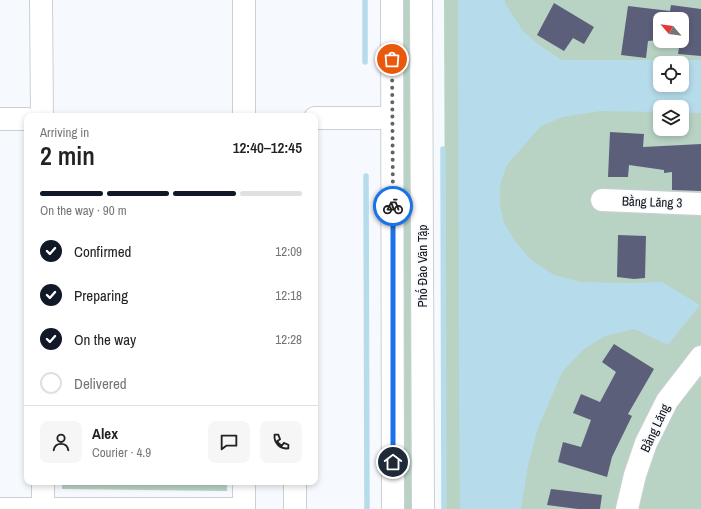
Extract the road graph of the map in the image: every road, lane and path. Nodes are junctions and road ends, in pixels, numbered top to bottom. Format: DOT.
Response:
graph roads {
  1 [pos="41,0"];
  2 [pos="244,0"];
  3 [pos="392,0"];
  4 [pos="421,0"];
  5 [pos="42,113"];
  6 [pos="244,113"];
  7 [pos="318,118"];
  8 [pos="392,118"];
  9 [pos="0,119"];
  10 [pos="24,119"];
  11 [pos="602,200"];
  12 [pos="701,204"];
  13 [pos="701,357"];
  14 [pos="43,485"];
  15 [pos="244,485"];
  16 [pos="295,485"];
  17 [pos="43,508"];
  18 [pos="0,509"];
  19 [pos="244,509"];
  20 [pos="295,509"];
  21 [pos="394,509"];
  22 [pos="423,509"];
  23 [pos="627,509"];
  1 -- 5 [label="main road"];
  2 -- 6 [label="main road"];
  3 -- 8 [label="main road"];
  4 -- 22 [label="main road, Phố Đào Văn Tập"];
  7 -- 8 [label="main road"];
  8 -- 21 [label="main road"];
  9 -- 10 [label="main road"];
  11 -- 12 [label="main road, Bằng Lăng 3"];
  13 -- 23 [label="main road, Bằng Lăng"];
  14 -- 17 [label="main road"];
  15 -- 19 [label="main road"];
  16 -- 20 [label="main road"];
  17 -- 18 [label="main road"];
  17 -- 19 [label="main road"];
}
